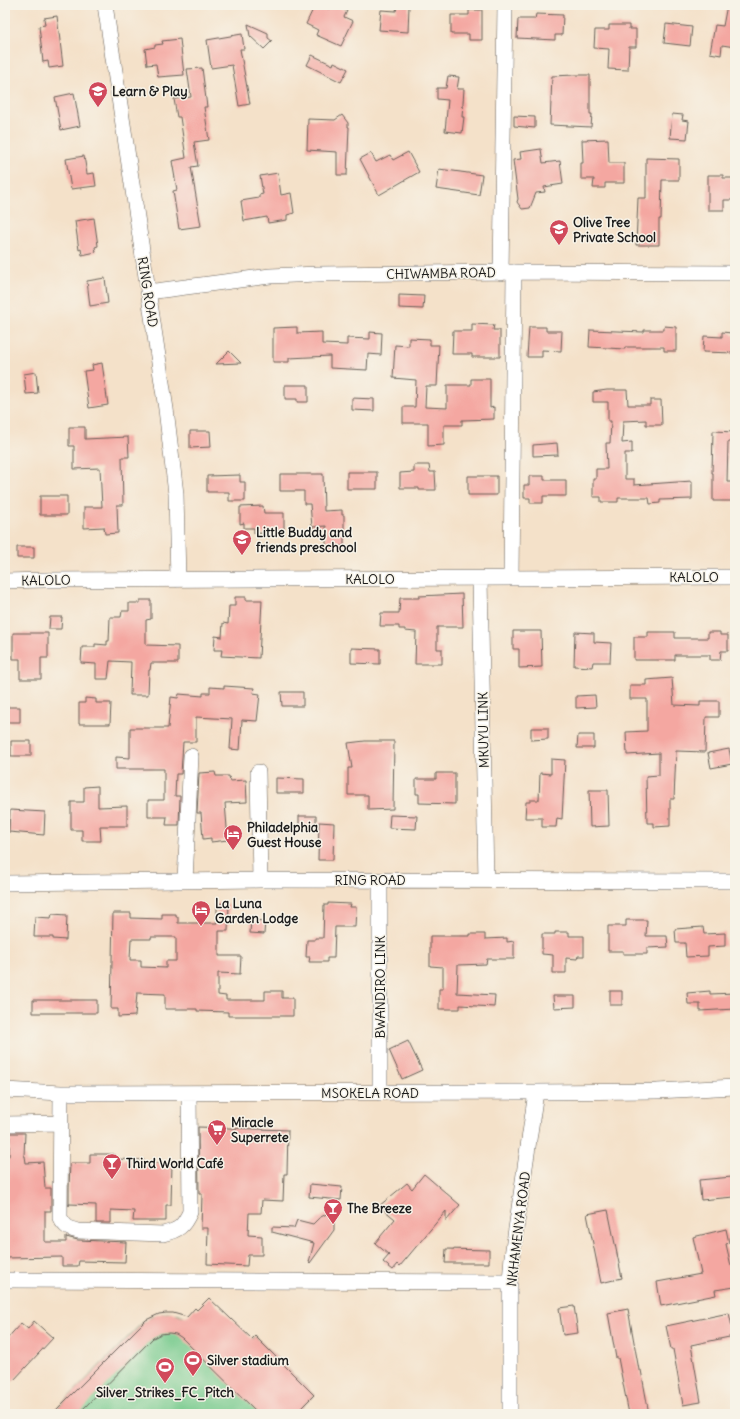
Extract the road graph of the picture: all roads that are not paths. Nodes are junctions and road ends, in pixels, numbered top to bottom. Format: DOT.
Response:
graph roads {
  1 [pos="105,5"];
  2 [pos="504,5"];
  3 [pos="508,272"];
  4 [pos="735,274"];
  5 [pos="148,292"];
  6 [pos="735,577"];
  7 [pos="511,578"];
  8 [pos="480,579"];
  9 [pos="178,580"];
  10 [pos="5,581"];
  11 [pos="191,756"];
  12 [pos="258,772"];
  13 [pos="260,880"];
  14 [pos="380,880"];
  15 [pos="486,880"];
  16 [pos="185,881"];
  17 [pos="735,881"];
  18 [pos="5,883"];
  19 [pos="735,1087"];
  20 [pos="5,1090"];
  21 [pos="536,1092"];
  22 [pos="189,1093"];
  23 [pos="380,1093"];
  24 [pos="61,1094"];
  25 [pos="61,1123"];
  26 [pos="5,1124"];
  27 [pos="5,1280"];
  28 [pos="510,1282"];
  29 [pos="510,1414"];
  1 -- 5 [label="street, RING ROAD"];
  2 -- 3 [label="street"];
  3 -- 4 [label="street, CHIWAMBA ROAD"];
  3 -- 5 [label="street, CHIWAMBA ROAD"];
  3 -- 7 [label="street"];
  5 -- 9 [label="street, RING ROAD"];
  6 -- 7 [label="street, KALOLO"];
  7 -- 8 [label="street, KALOLO"];
  8 -- 9 [label="street, KALOLO"];
  8 -- 15 [label="street, MKUYU LINK"];
  9 -- 10 [label="street, KALOLO"];
  11 -- 16 [label="street"];
  12 -- 13 [label="street"];
  13 -- 14 [label="street, RING ROAD"];
  13 -- 16 [label="street, RING ROAD"];
  14 -- 15 [label="street, RING ROAD"];
  14 -- 23 [label="street, BWANDIRO LINK"];
  15 -- 17 [label="street, RING ROAD"];
  16 -- 18 [label="street, RING ROAD"];
  19 -- 21 [label="street, MSOKELA ROAD"];
  20 -- 24 [label="street, MSOKELA ROAD"];
  21 -- 23 [label="street, MSOKELA ROAD"];
  21 -- 28 [label="street, NKHAMENYA ROAD"];
  22 -- 23 [label="street, MSOKELA ROAD"];
  22 -- 24 [label="street, MSOKELA ROAD"];
  22 -- 25 [label="street"];
  24 -- 25 [label="street"];
  25 -- 26 [label="street"];
  27 -- 28 [label="street"];
  28 -- 29 [label="street, NKHAMENYA ROAD"];
}
